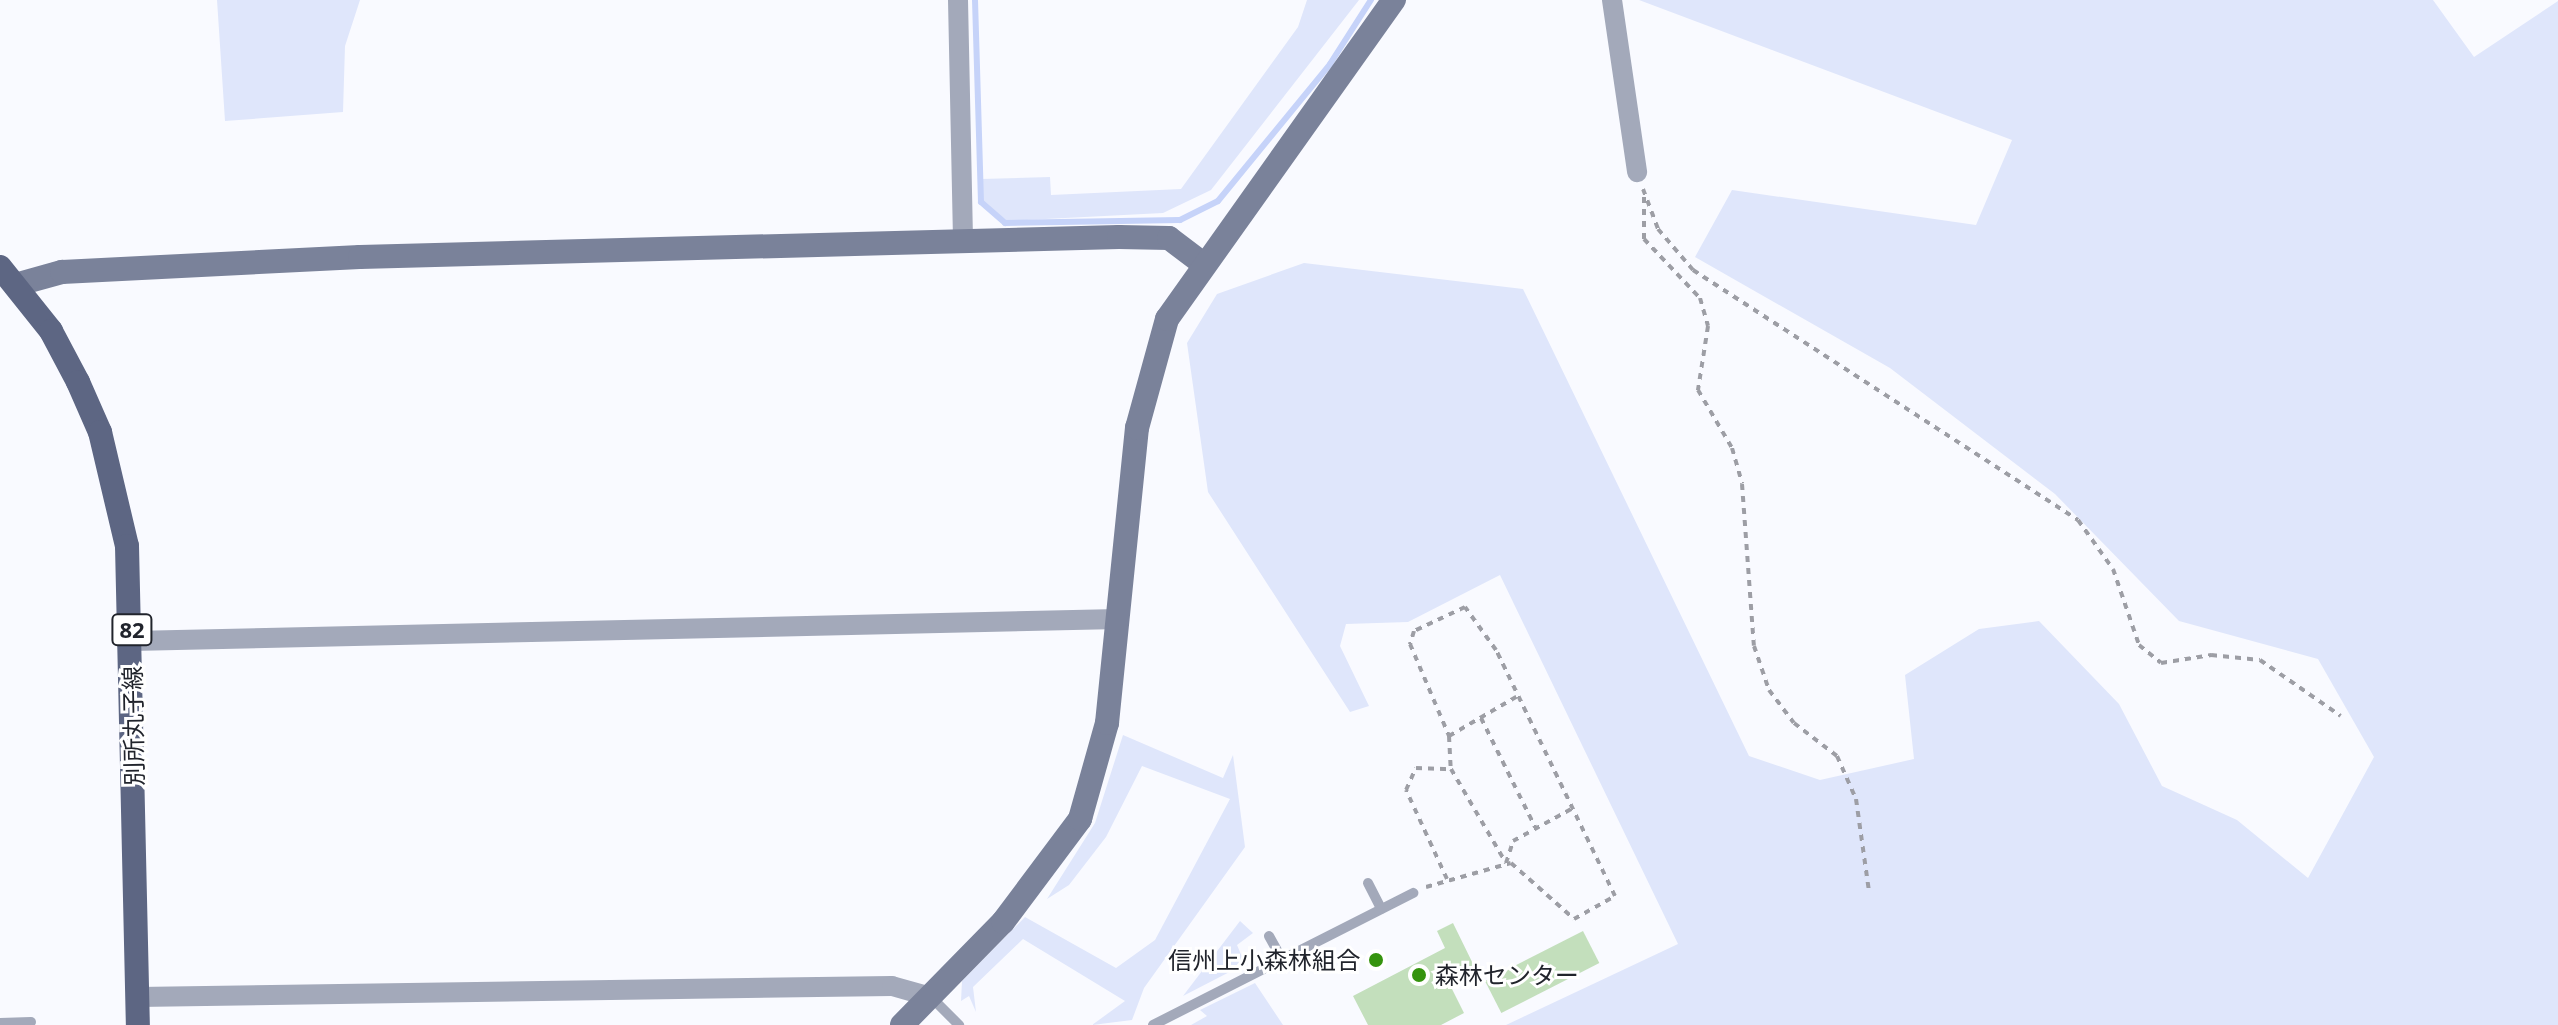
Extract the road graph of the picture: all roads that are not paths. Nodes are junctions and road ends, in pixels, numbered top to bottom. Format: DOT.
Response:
graph roads {
  1 [pos="958,0"];
  2 [pos="1394,0"];
  3 [pos="1612,0"];
  4 [pos="1640,181"];
  5 [pos="963,242"];
  6 [pos="1202,263"];
  7 [pos="8,276"];
  8 [pos="1119,619"];
  9 [pos="132,641"];
  10 [pos="1368,883"];
  11 [pos="1413,893"];
  12 [pos="1381,909"];
  13 [pos="1269,936"];
  14 [pos="1282,959"];
  15 [pos="138,997"];
  16 [pos="931,997"];
  17 [pos="31,1022"];
  18 [pos="0,1023"];
  19 [pos="138,1025"];
  20 [pos="902,1025"];
  21 [pos="959,1025"];
  22 [pos="1153,1025"];
  1 -- 5 [label="street"];
  2 -- 6 [label="street"];
  3 -- 4 [label="street"];
  5 -- 6 [label="street"];
  5 -- 7 [label="street"];
  6 -- 8 [label="street"];
  7 -- 9 [label="main road, 別所丸子線 / 82"];
  8 -- 9 [label="street"];
  8 -- 16 [label="street"];
  9 -- 15 [label="main road, 別所丸子線 / 82"];
  10 -- 12 [label="lane"];
  11 -- 12 [label="lane"];
  12 -- 14 [label="lane"];
  13 -- 14 [label="lane"];
  14 -- 22 [label="lane"];
  15 -- 16 [label="street"];
  15 -- 19 [label="main road, 別所丸子線 / 82"];
  16 -- 20 [label="street"];
  16 -- 21 [label="lane"];
  17 -- 18 [label="lane"];
}
